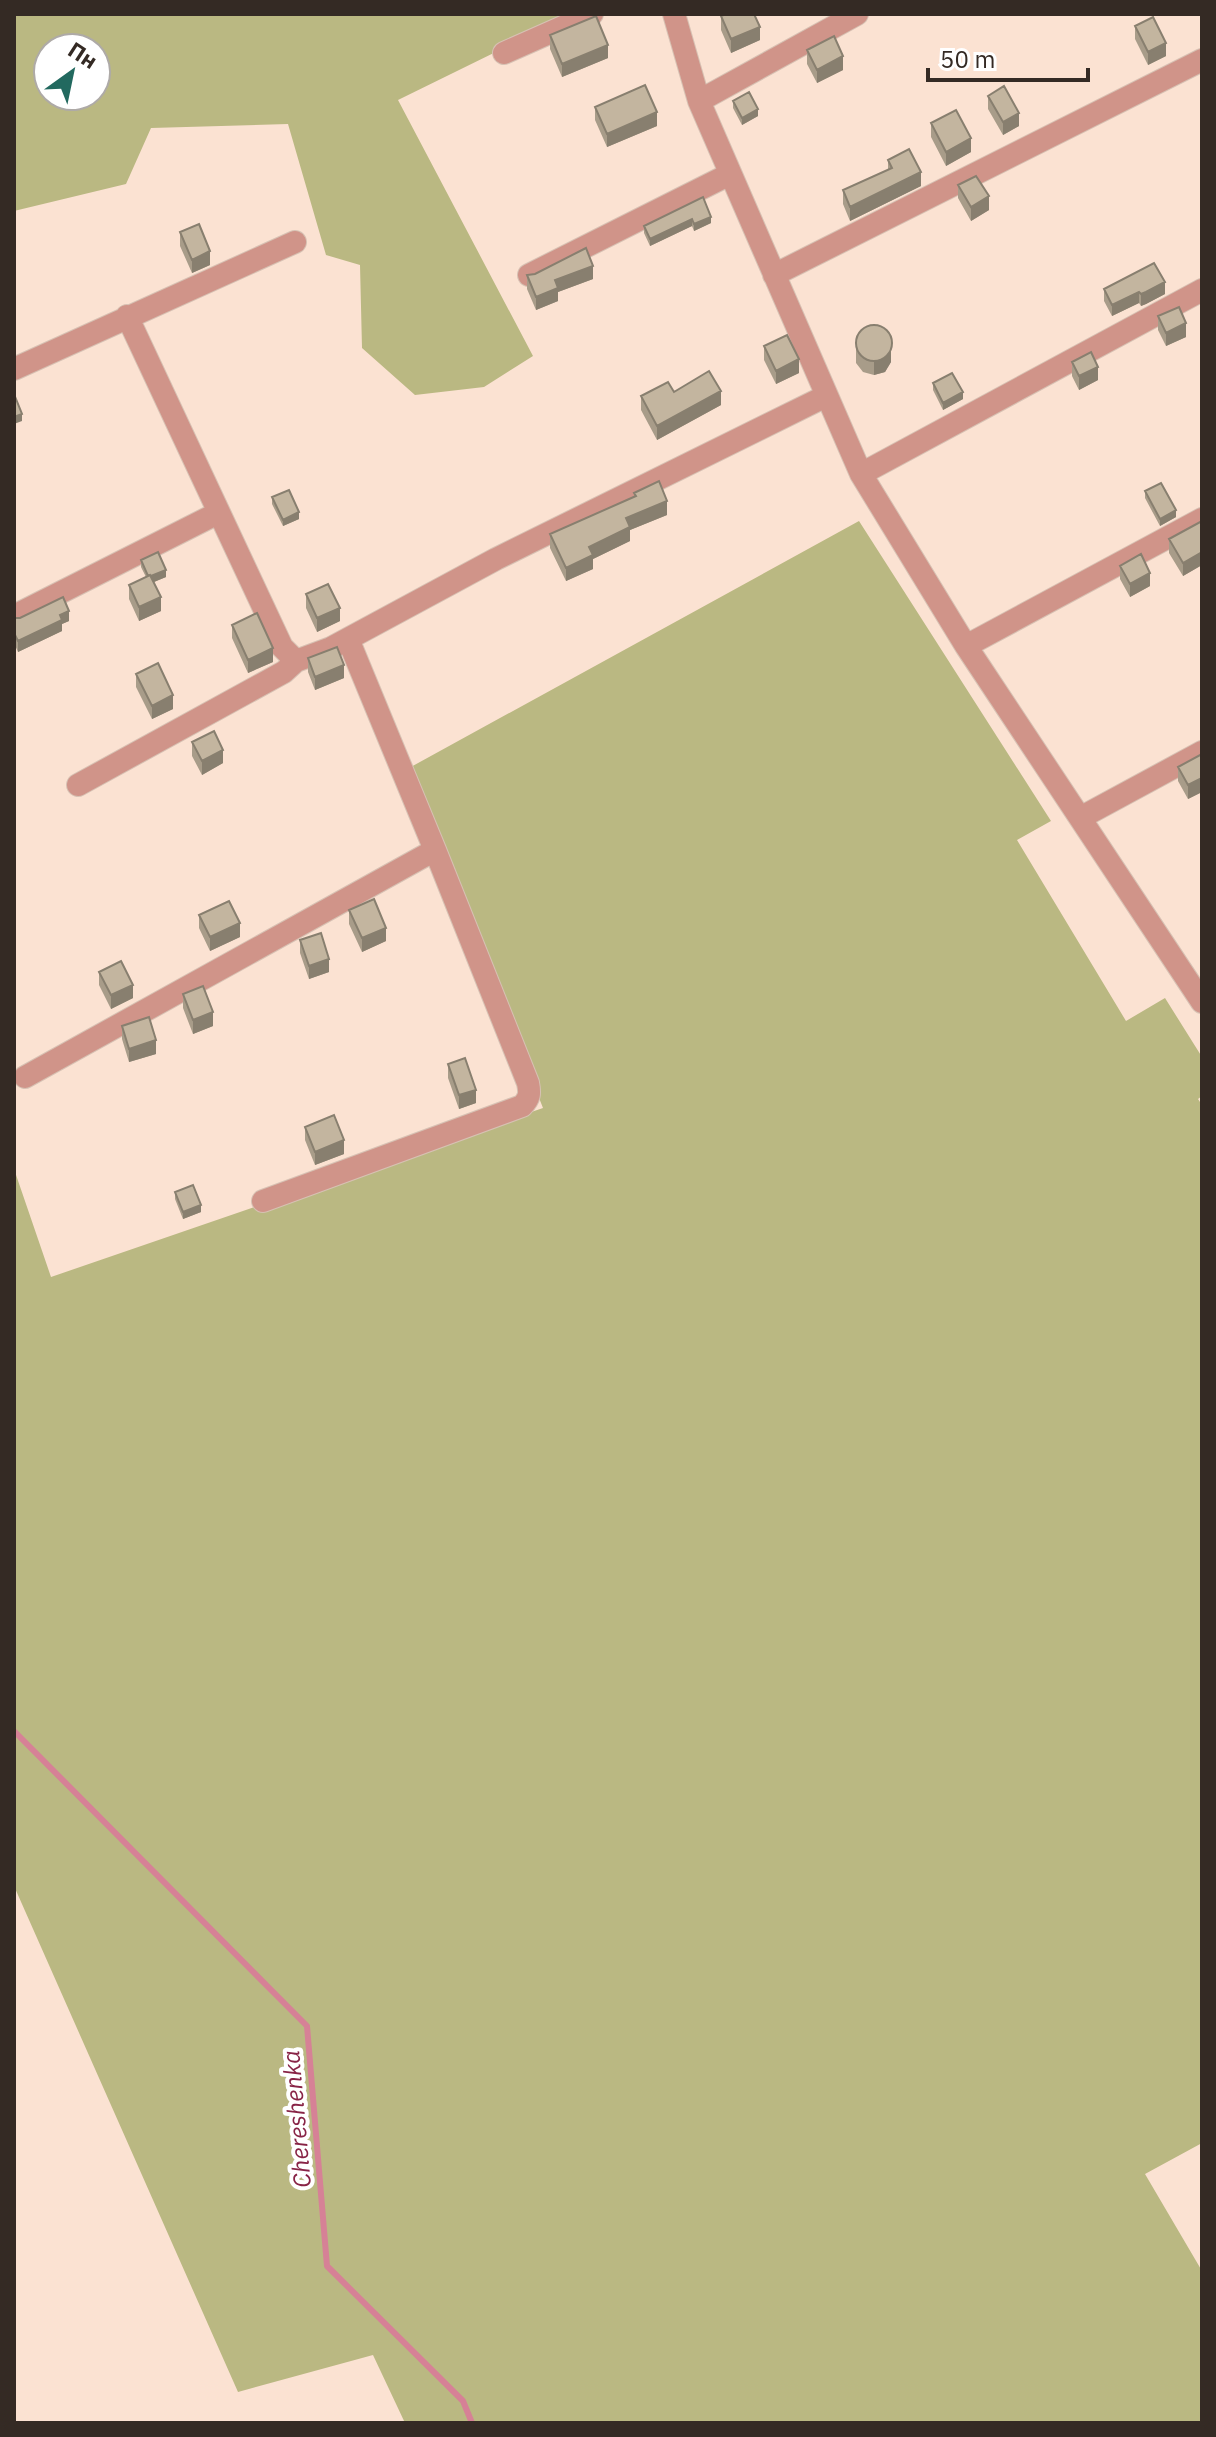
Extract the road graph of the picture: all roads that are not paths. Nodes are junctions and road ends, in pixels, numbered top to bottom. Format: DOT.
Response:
graph roads {
  1 [pos="592,14"];
  2 [pos="674,14"];
  3 [pos="857,14"];
  4 [pos="504,53"];
  5 [pos="1202,60"];
  6 [pos="699,101"];
  7 [pos="730,174"];
  8 [pos="295,242"];
  9 [pos="529,275"];
  10 [pos="774,275"];
  11 [pos="1202,290"];
  12 [pos="127,316"];
  13 [pos="14,369"];
  14 [pos="826,396"];
  15 [pos="861,474"];
  16 [pos="218,513"];
  17 [pos="1202,519"];
  18 [pos="14,616"];
  19 [pos="348,639"];
  20 [pos="966,646"];
  21 [pos="296,661"];
  22 [pos="1202,752"];
  23 [pos="78,785"];
  24 [pos="1080,818"];
  25 [pos="435,850"];
  26 [pos="1199,992"];
  27 [pos="25,1077"];
  28 [pos="263,1201"];
  1 -- 4 [label="street"];
  2 -- 6 [label="street"];
  3 -- 6 [label="street"];
  5 -- 10 [label="street"];
  6 -- 7 [label="street"];
  7 -- 9 [label="street"];
  7 -- 10 [label="street"];
  8 -- 12 [label="street"];
  10 -- 14 [label="street"];
  11 -- 15 [label="street"];
  12 -- 13 [label="street"];
  12 -- 16 [label="street"];
  14 -- 15 [label="street"];
  14 -- 19 [label="street"];
  15 -- 20 [label="street"];
  16 -- 18 [label="street"];
  16 -- 21 [label="street"];
  17 -- 20 [label="street"];
  19 -- 21 [label="street"];
  19 -- 25 [label="street"];
  20 -- 24 [label="street"];
  21 -- 23 [label="street"];
  22 -- 24 [label="street"];
  24 -- 26 [label="street"];
  25 -- 27 [label="street"];
  25 -- 28 [label="street"];
}
